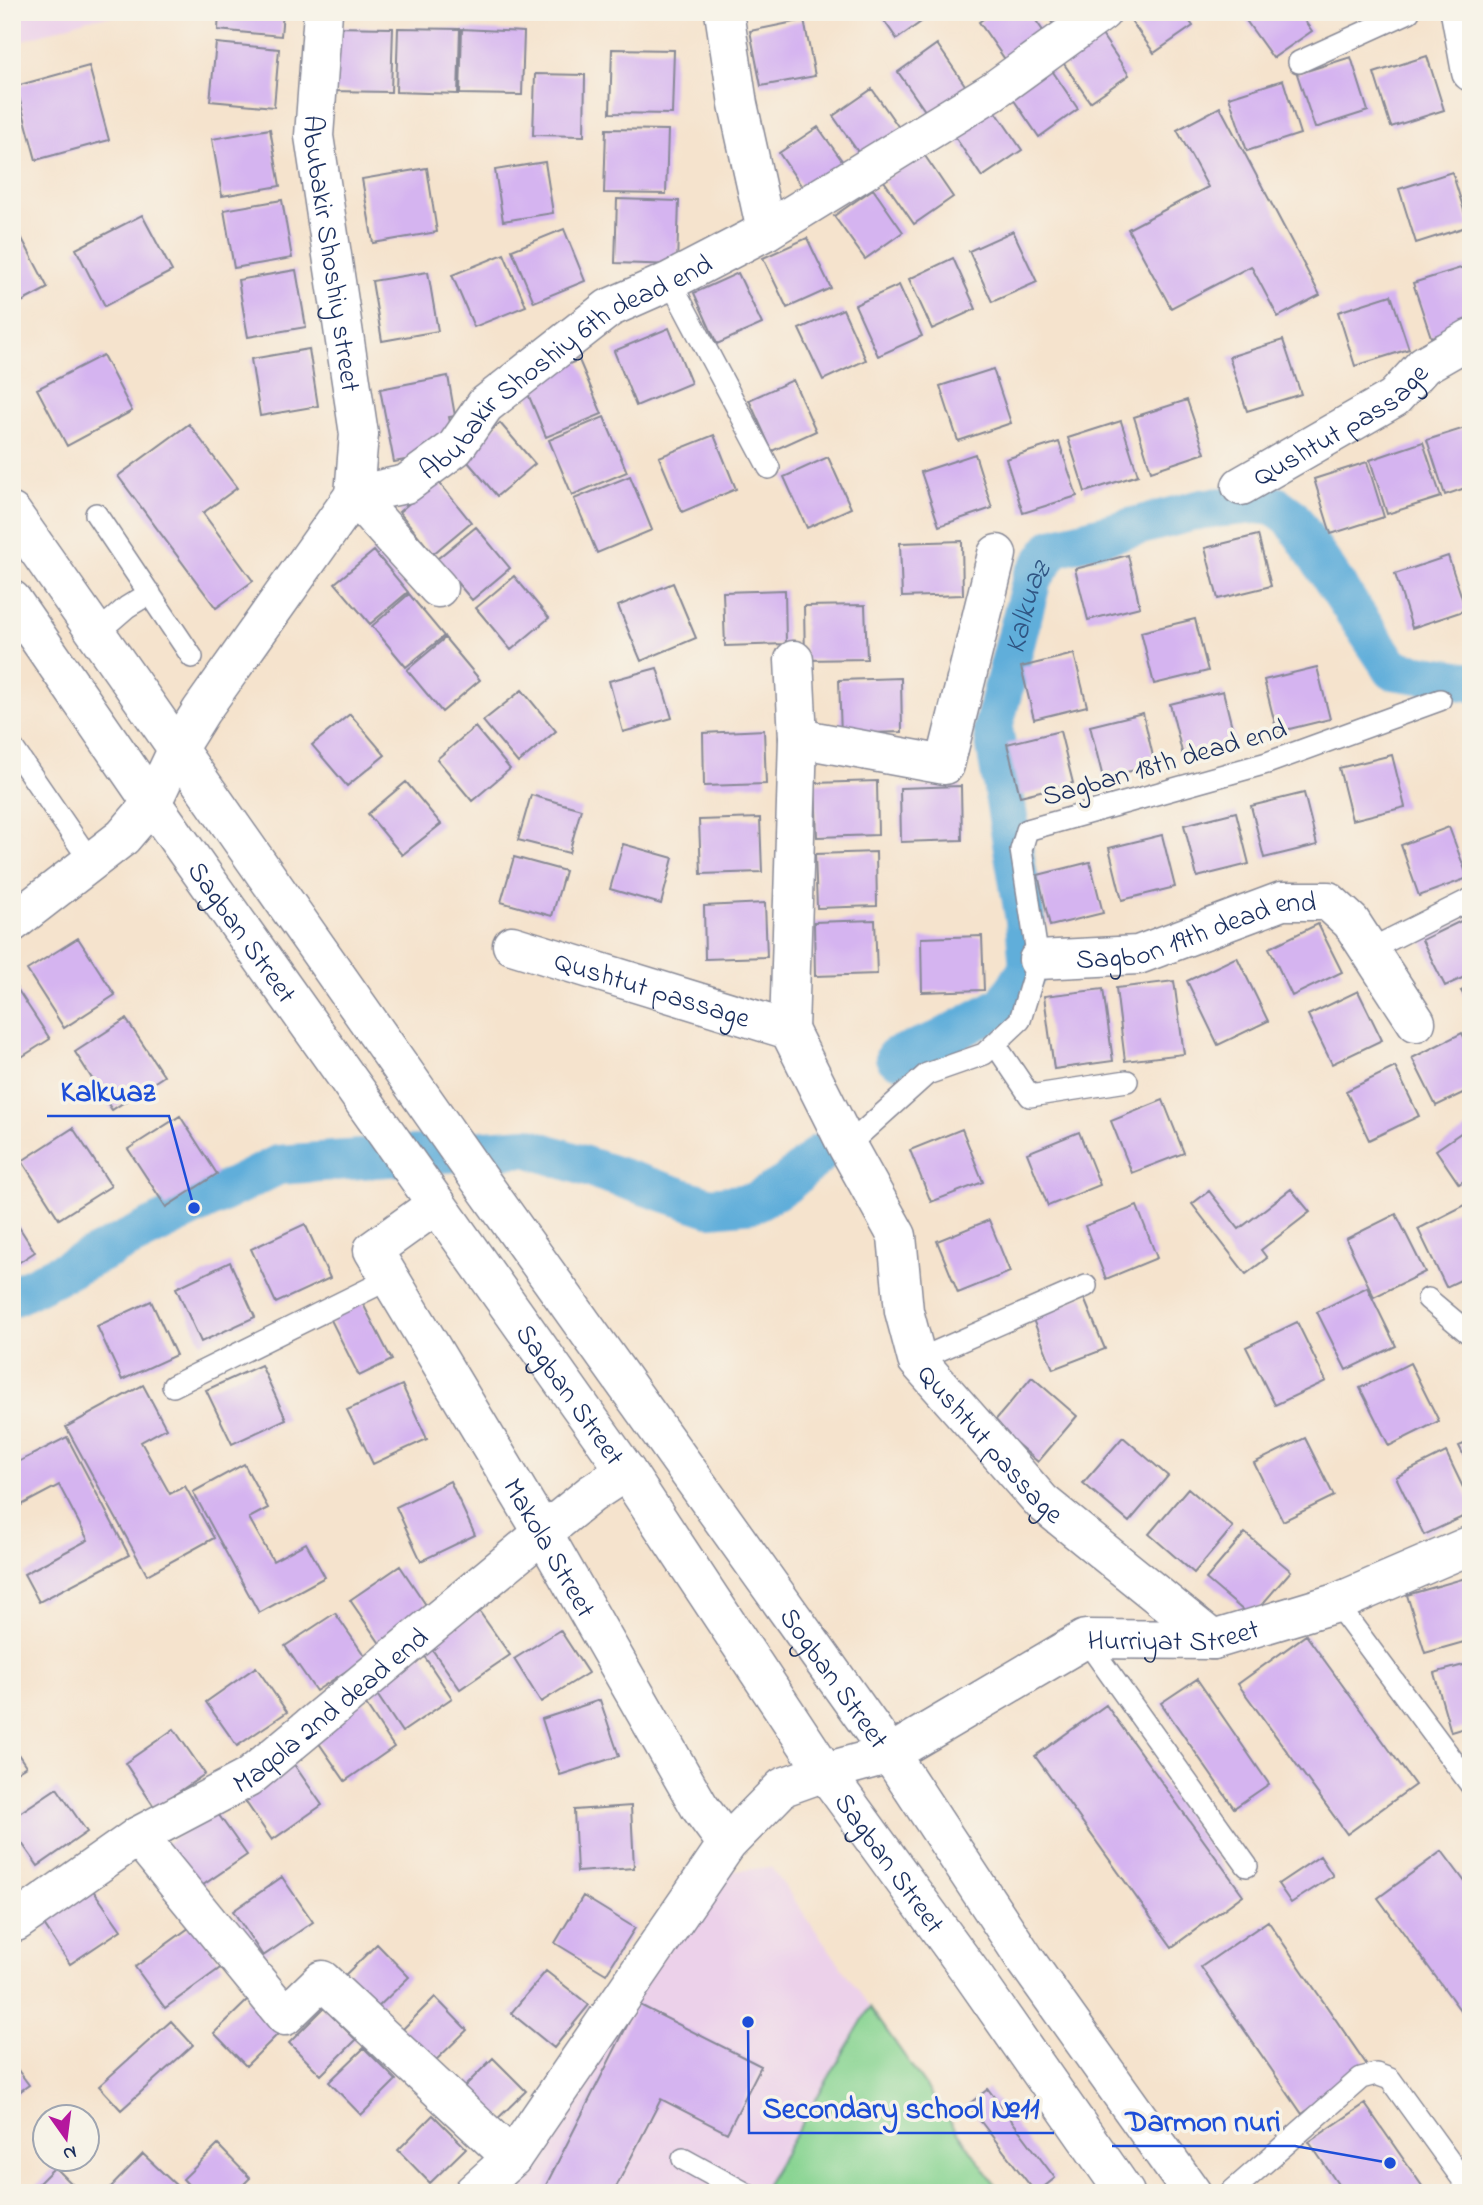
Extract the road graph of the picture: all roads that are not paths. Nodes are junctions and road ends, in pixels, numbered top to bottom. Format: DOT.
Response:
graph roads {
  1 [pos="323,12"];
  2 [pos="724,12"];
  3 [pos="1102,12"];
  4 [pos="1409,12"];
  5 [pos="1460,12"];
  6 [pos="1299,62"];
  7 [pos="1471,72"];
  8 [pos="766,231"];
  9 [pos="670,281"];
  10 [pos="1471,338"];
  11 [pos="769,468"];
  12 [pos="1241,486"];
  13 [pos="354,495"];
  14 [pos="12,513"];
  15 [pos="96,514"];
  16 [pos="996,554"];
  17 [pos="438,588"];
  18 [pos="149,593"];
  19 [pos="12,600"];
  20 [pos="97,633"];
  21 [pos="192,657"];
  22 [pos="794,660"];
  23 [pos="1440,700"];
  24 [pos="798,738"];
  25 [pos="12,747"];
  26 [pos="178,748"];
  27 [pos="152,803"];
  28 [pos="91,862"];
  29 [pos="1471,899"];
  30 [pos="12,923"];
  31 [pos="512,944"];
  32 [pos="1369,950"];
  33 [pos="1038,960"];
  34 [pos="1416,1022"];
  35 [pos="789,1030"];
  36 [pos="995,1044"];
  37 [pos="1127,1081"];
  38 [pos="846,1146"];
  39 [pos="472,1169"];
  40 [pos="428,1192"];
  41 [pos="382,1264"];
  42 [pos="1086,1286"];
  43 [pos="1428,1299"];
  44 [pos="1471,1335"];
  45 [pos="918,1360"];
  46 [pos="173,1386"];
  47 [pos="626,1471"];
  48 [pos="543,1533"];
  49 [pos="1471,1545"];
  50 [pos="1336,1603"];
  51 [pos="1085,1639"];
  52 [pos="1213,1640"];
  53 [pos="890,1754"];
  54 [pos="825,1772"];
  55 [pos="1471,1785"];
  56 [pos="138,1836"];
  57 [pos="727,1844"];
  58 [pos="1247,1866"];
  59 [pos="16,1922"];
  60 [pos="512,2158"];
  61 [pos="683,2159"];
  62 [pos="1471,2191"];
  63 [pos="473,2193"];
  64 [pos="745,2193"];
  65 [pos="1125,2193"];
  66 [pos="1192,2193"];
  67 [pos="1230,2193"];
  1 -- 13 [label="street, Abubakir Shoshiy street"];
  2 -- 8 [label="street"];
  3 -- 8 [label="street, Abubakir Shoshiy 6th dead end"];
  4 -- 6 [label="lane"];
  5 -- 7 [label="street"];
  8 -- 9 [label="street, Abubakir Shoshiy 6th dead end"];
  9 -- 11 [label="lane"];
  9 -- 13 [label="street, Abubakir Shoshiy 6th dead end"];
  10 -- 12 [label="street, Qushtut passage"];
  13 -- 17 [label="street"];
  13 -- 26 [label="street"];
  14 -- 20 [label="street, Sagban Street"];
  15 -- 18 [label="lane"];
  16 -- 24 [label="street"];
  18 -- 20 [label="lane"];
  18 -- 21 [label="lane"];
  19 -- 27 [label="street, Sagban Street"];
  20 -- 26 [label="street, Sagban Street"];
  22 -- 24 [label="street"];
  23 -- 33 [label="lane, Sagban 18th dead end"];
  24 -- 35 [label="street"];
  25 -- 28 [label="lane"];
  26 -- 27 [label="street"];
  26 -- 39 [label="street, Sagban Street"];
  27 -- 28 [label="street"];
  27 -- 40 [label="street, Sagban Street"];
  28 -- 30 [label="street"];
  29 -- 32 [label="lane"];
  31 -- 35 [label="street, Qushtut passage"];
  32 -- 33 [label="street, Sagbon 19th dead end"];
  32 -- 34 [label="street, Sagbon 19th dead end"];
  33 -- 36 [label="lane"];
  35 -- 38 [label="street, Qushtut passage"];
  36 -- 37 [label="lane"];
  36 -- 38 [label="lane"];
  38 -- 45 [label="street, Qushtut passage"];
  39 -- 53 [label="street, Sogban Street"];
  40 -- 41 [label="street"];
  40 -- 47 [label="street, Sagban Street"];
  41 -- 46 [label="lane"];
  41 -- 48 [label="street, Makola Street"];
  42 -- 45 [label="lane"];
  43 -- 44 [label="lane"];
  45 -- 52 [label="street, Qushtut passage"];
  47 -- 48 [label="street, Maqola 2nd dead end"];
  47 -- 54 [label="street, Sagban Street"];
  48 -- 56 [label="street, Maqola 2nd dead end"];
  48 -- 57 [label="street, Makola Street"];
  49 -- 50 [label="street, Hurriyat Street"];
  50 -- 52 [label="street, Hurriyat Street"];
  50 -- 55 [label="lane"];
  51 -- 52 [label="street, Hurriyat Street"];
  51 -- 53 [label="street, Hurriyat Street"];
  51 -- 58 [label="lane"];
  53 -- 54 [label="street"];
  53 -- 66 [label="street, Sogban Street"];
  54 -- 57 [label="street"];
  54 -- 65 [label="street, Sagban Street"];
  56 -- 59 [label="street, Maqola 2nd dead end"];
  56 -- 60 [label="street"];
  57 -- 60 [label="street"];
  60 -- 63 [label="street"];
  61 -- 64 [label="lane"];
  62 -- 67 [label="lane"];
}
